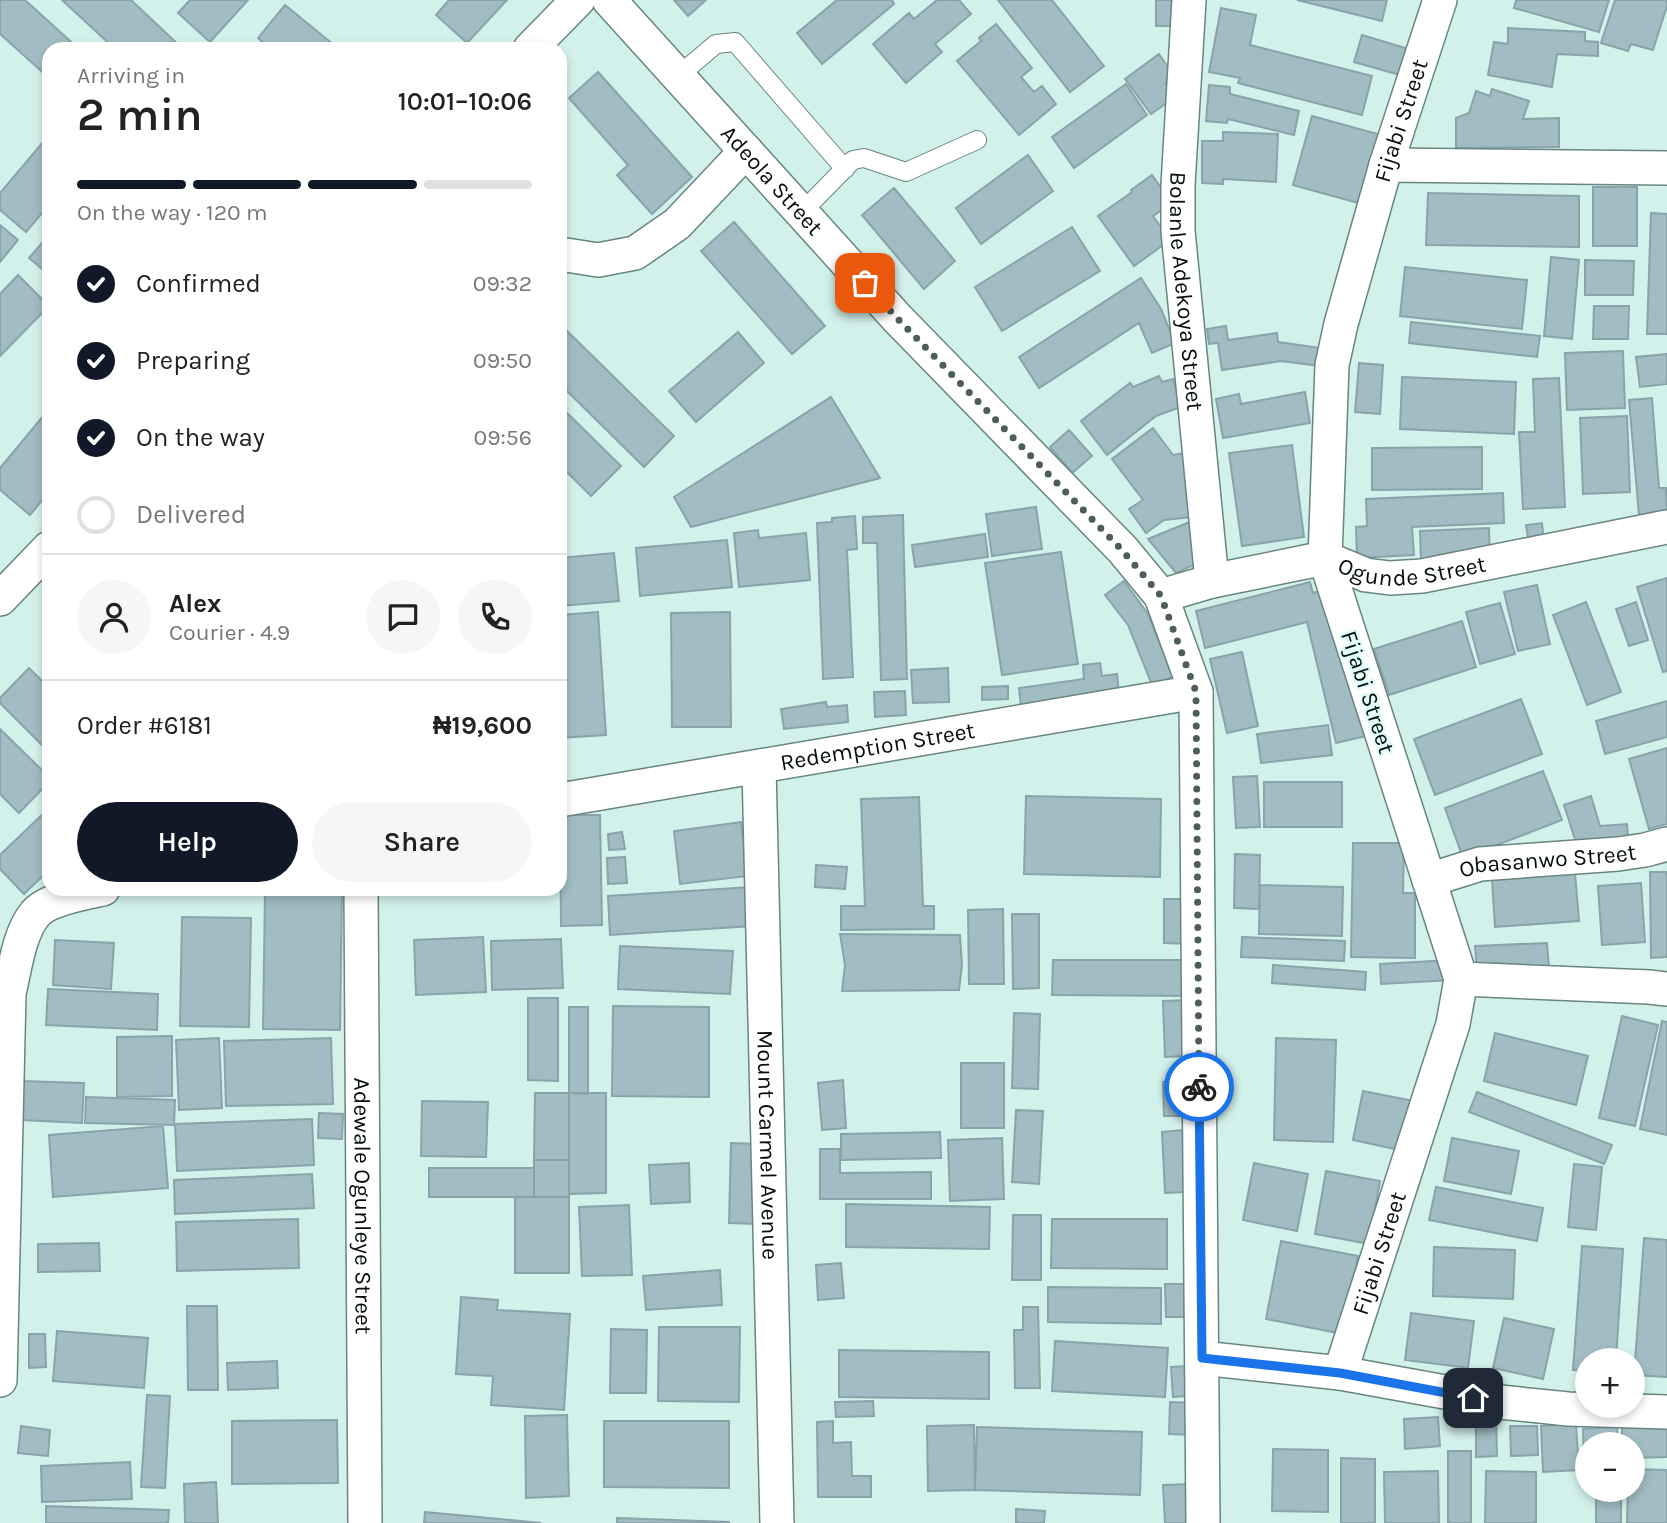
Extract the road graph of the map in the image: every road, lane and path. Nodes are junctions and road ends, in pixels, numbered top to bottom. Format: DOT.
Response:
graph roads {
  1 [pos="579,0"];
  2 [pos="609,0"];
  3 [pos="1189,0"];
  4 [pos="1440,0"];
  5 [pos="537,42"];
  6 [pos="678,76"];
  7 [pos="977,140"];
  8 [pos="746,151"];
  9 [pos="1386,165"];
  10 [pos="1667,167"];
  11 [pos="845,169"];
  12 [pos="802,212"];
  13 [pos="567,255"];
  14 [pos="1667,527"];
  15 [pos="42,555"];
  16 [pos="1325,558"];
  17 [pos="1212,581"];
  18 [pos="1,596"];
  19 [pos="1161,596"];
  20 [pos="1196,692"];
  21 [pos="760,767"];
  22 [pos="567,799"];
  23 [pos="1667,844"];
  24 [pos="1429,880"];
  25 [pos="71,896"];
  26 [pos="361,896"];
  27 [pos="1461,979"];
  28 [pos="1667,989"];
  29 [pos="1,1282"];
  30 [pos="1202,1358"];
  31 [pos="1340,1373"];
  32 [pos="0,1380"];
  33 [pos="1667,1412"];
  34 [pos="365,1523"];
  35 [pos="777,1523"];
  36 [pos="1203,1523"];
  1 -- 5 [label="street"];
  2 -- 6 [label="street, Adeola Street"];
  3 -- 17 [label="street, Bolanle Adekoya Street"];
  4 -- 9 [label="street, Fijabi Street"];
  6 -- 8 [label="street, Adeola Street"];
  6 -- 11 [label="lane"];
  7 -- 11 [label="lane"];
  8 -- 12 [label="street, Adeola Street"];
  8 -- 13 [label="street"];
  9 -- 10 [label="street"];
  9 -- 16 [label="street, Fijabi Street"];
  11 -- 12 [label="lane"];
  12 -- 19 [label="street, Adeola Street"];
  14 -- 16 [label="street, Ogunde Street"];
  15 -- 18 [label="street"];
  16 -- 17 [label="street, Ogunde Street"];
  16 -- 24 [label="street, Fijabi Street"];
  17 -- 19 [label="street, Ogunde Street"];
  19 -- 20 [label="street, Adeola Street"];
  20 -- 21 [label="street, Redemption Street"];
  20 -- 30 [label="street, Adeola Street"];
  21 -- 22 [label="street, Redemption Street"];
  21 -- 35 [label="street, Mount Carmel Avenue"];
  23 -- 24 [label="street, Obasanwo Street"];
  24 -- 27 [label="street, Fijabi Street"];
  25 -- 29 [label="street"];
  26 -- 34 [label="street, Adewale Ogunleye Street"];
  27 -- 28 [label="street"];
  27 -- 31 [label="street, Fijabi Street"];
  29 -- 32 [label="street"];
  30 -- 31 [label="street"];
  30 -- 36 [label="street, Adeola Street"];
  31 -- 33 [label="street"];
}
